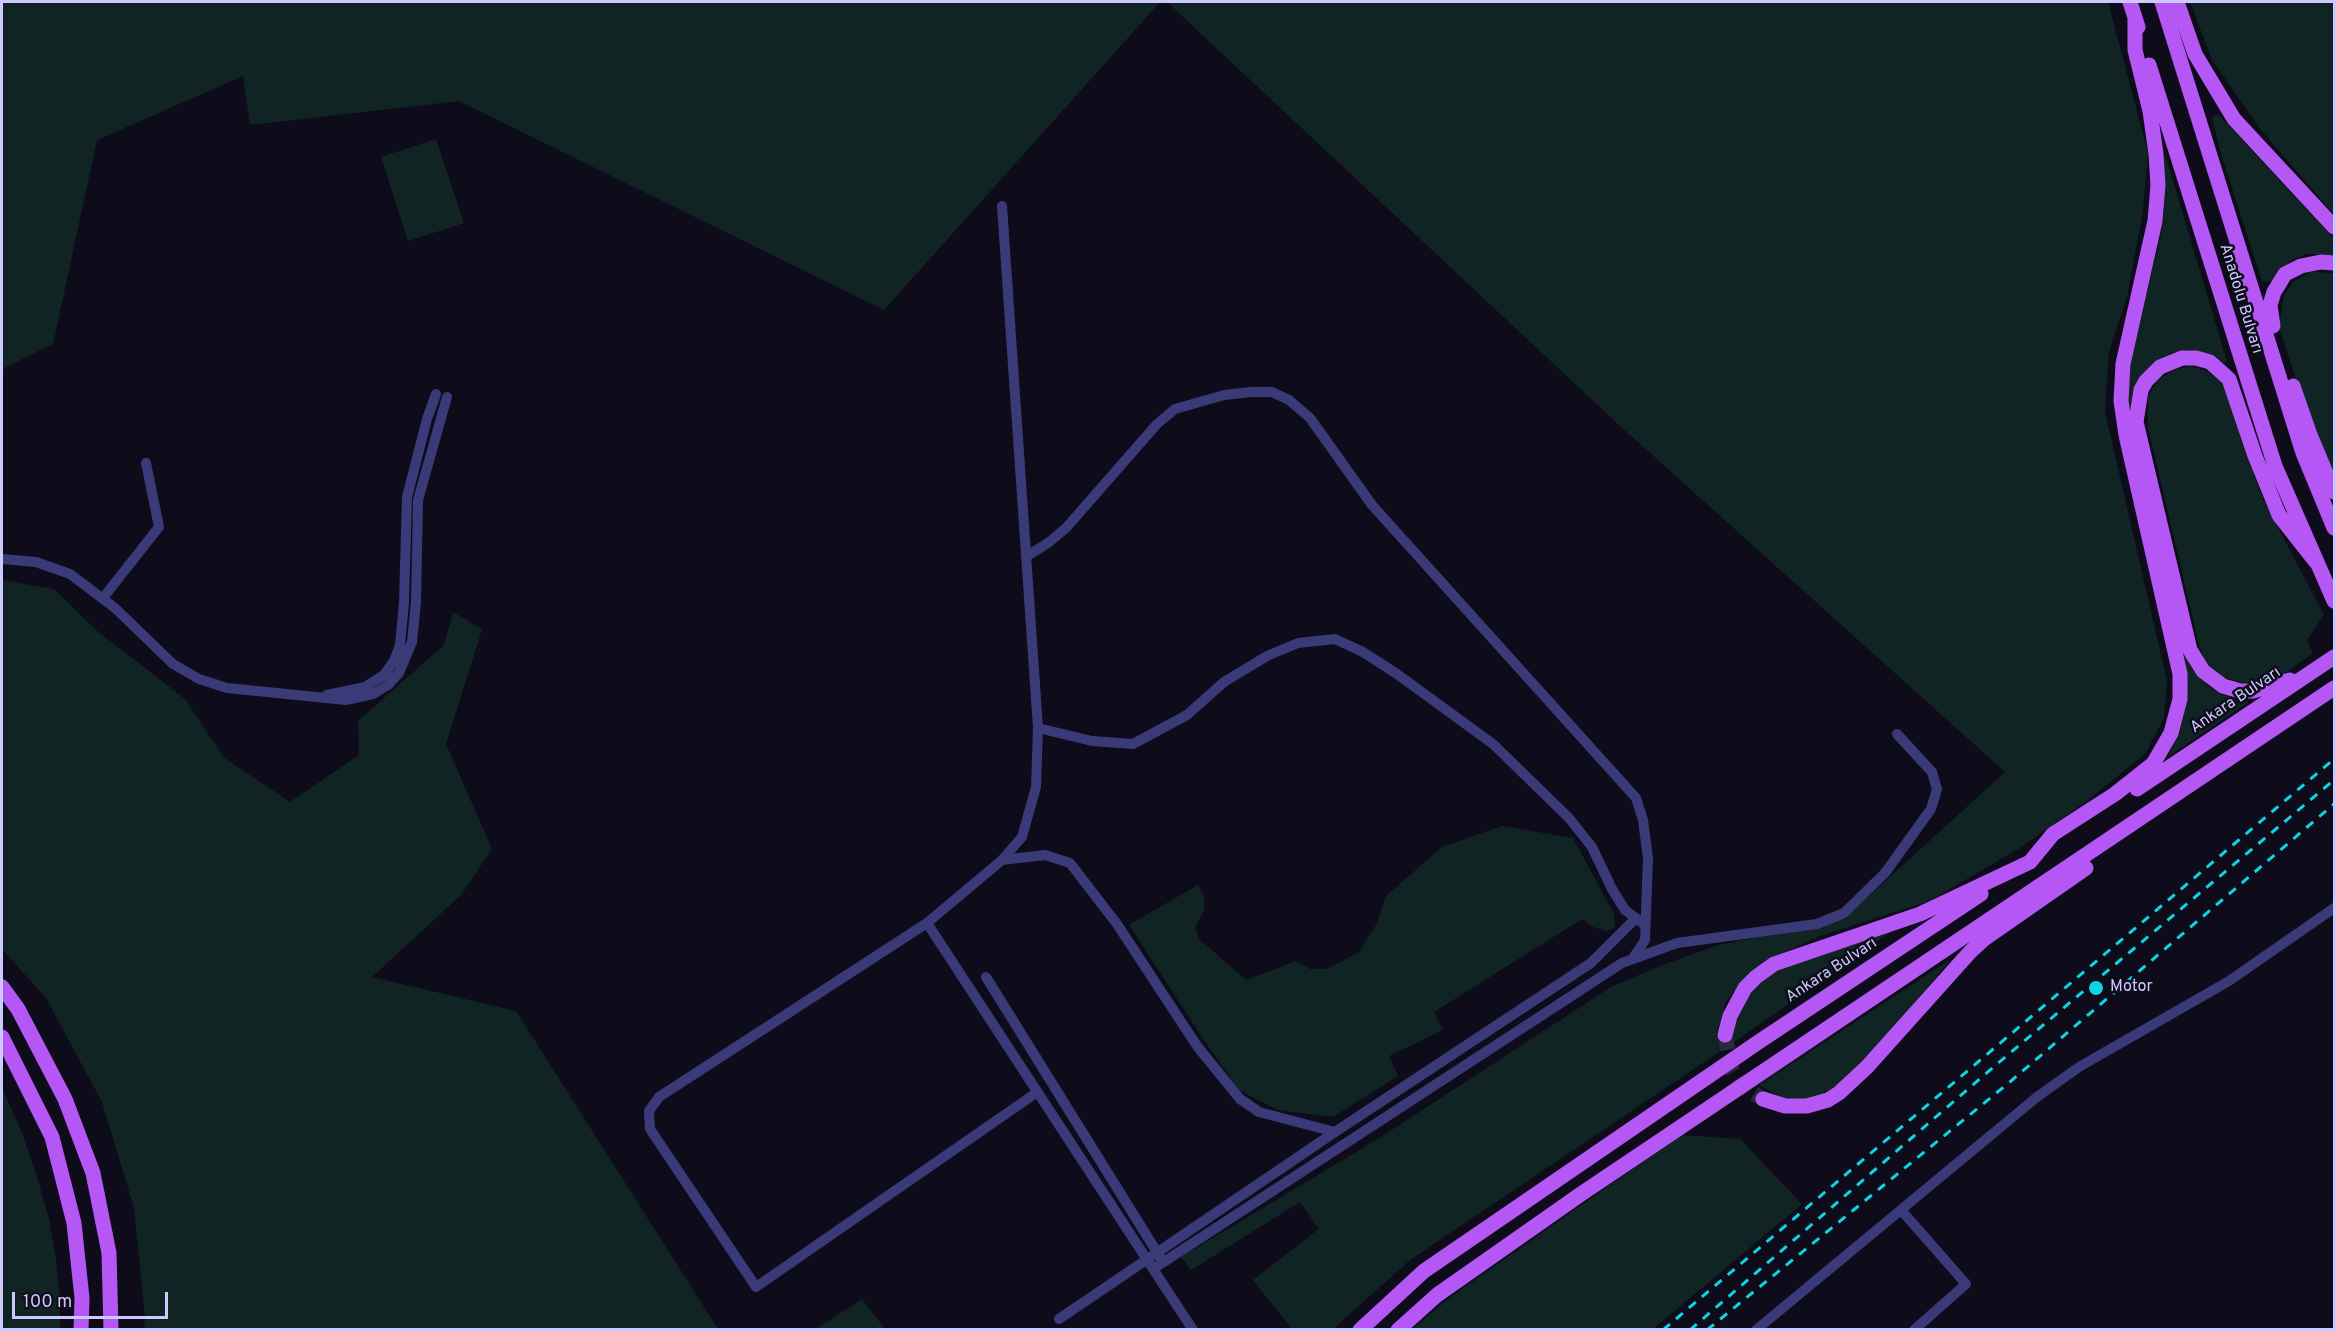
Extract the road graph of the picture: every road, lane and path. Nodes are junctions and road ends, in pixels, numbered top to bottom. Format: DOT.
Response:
graph roads {
  1 [pos="2130,2"];
  2 [pos="2162,2"];
  3 [pos="2177,2"];
  4 [pos="2134,17"];
  5 [pos="1002,206"];
  6 [pos="2334,227"];
  7 [pos="2334,263"];
  8 [pos="442,396"];
  9 [pos="146,463"];
  10 [pos="2334,492"];
  11 [pos="2334,528"];
  12 [pos="1027,556"];
  13 [pos="2,559"];
  14 [pos="2316,562"];
  15 [pos="103,598"];
  16 [pos="2334,601"];
  17 [pos="2334,657"];
  18 [pos="2312,671"];
  19 [pos="2334,688"];
  20 [pos="1038,728"];
  21 [pos="1897,734"];
  22 [pos="2154,811"];
  23 [pos="1002,860"];
  24 [pos="2030,862"];
  25 [pos="2334,908"];
  26 [pos="1640,921"];
  27 [pos="927,923"];
  28 [pos="1632,958"];
  29 [pos="986,977"];
  30 [pos="2,987"];
  31 [pos="1725,1035"];
  32 [pos="2,1037"];
  33 [pos="1036,1093"];
  34 [pos="1763,1099"];
  35 [pos="1335,1132"];
  36 [pos="1901,1210"];
  37 [pos="1157,1251"];
  38 [pos="1146,1259"];
  39 [pos="1164,1262"];
  40 [pos="1153,1269"];
  41 [pos="1059,1319"];
  42 [pos="81,1329"];
  43 [pos="111,1329"];
  44 [pos="1192,1329"];
  45 [pos="1360,1329"];
  46 [pos="1398,1329"];
  47 [pos="1756,1329"];
  48 [pos="1914,1329"];
  1 -- 4 [label="main road, Anadolu Bulvarı"];
  2 -- 11 [label="main road, Anadolu Bulvarı"];
  3 -- 6 [label="main road"];
  4 -- 14 [label="main road, Anadolu Bulvarı"];
  4 -- 24 [label="main road"];
  5 -- 12 [label="street"];
  7 -- 10 [label="main road"];
  8 -- 15 [label="street"];
  9 -- 15 [label="street"];
  12 -- 20 [label="street"];
  12 -- 26 [label="street"];
  13 -- 15 [label="street"];
  14 -- 16 [label="main road, Anadolu Bulvarı"];
  14 -- 18 [label="main road"];
  17 -- 18 [label="main road, Ankara Bulvarı"];
  18 -- 24 [label="main road, Ankara Bulvarı"];
  19 -- 22 [label="main road"];
  20 -- 23 [label="street"];
  20 -- 26 [label="street"];
  21 -- 28 [label="street"];
  22 -- 34 [label="main road"];
  22 -- 46 [label="main road"];
  23 -- 27 [label="street"];
  23 -- 35 [label="street"];
  24 -- 31 [label="main road"];
  24 -- 45 [label="main road, Ankara Bulvarı"];
  25 -- 36 [label="street"];
  26 -- 28 [label="street"];
  26 -- 35 [label="street"];
  27 -- 33 [label="street"];
  27 -- 33 [label="street"];
  28 -- 39 [label="street"];
  29 -- 37 [label="street"];
  30 -- 43 [label="main road"];
  32 -- 42 [label="main road"];
  33 -- 38 [label="street"];
  35 -- 37 [label="street"];
  36 -- 47 [label="street"];
  36 -- 48 [label="street"];
  37 -- 38 [label="street"];
  37 -- 39 [label="street"];
  38 -- 40 [label="street"];
  38 -- 41 [label="street"];
  39 -- 40 [label="street"];
  40 -- 44 [label="street"];
}
